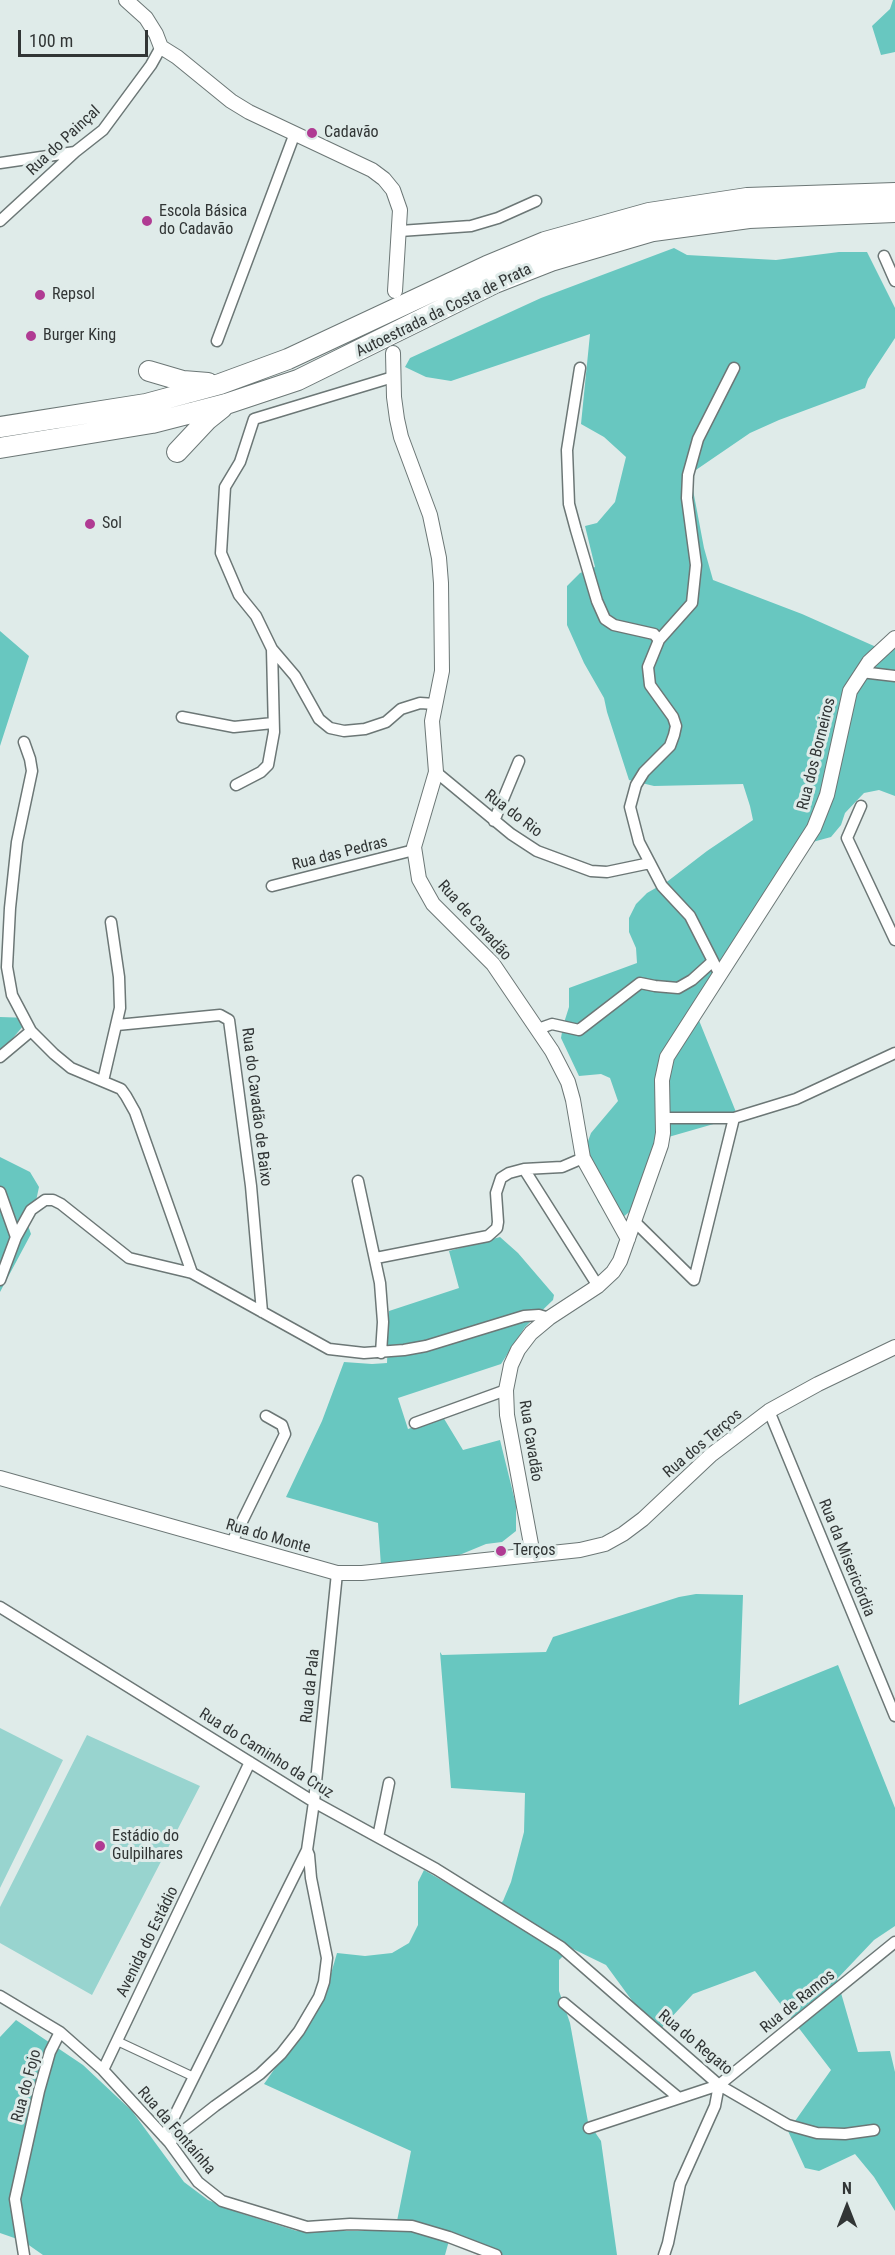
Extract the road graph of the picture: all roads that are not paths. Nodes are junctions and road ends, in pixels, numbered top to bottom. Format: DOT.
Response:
graph roads {
  1 [pos="126,0"];
  2 [pos="161,47"];
  3 [pos="295,134"];
  4 [pos="75,152"];
  5 [pos="0,163"];
  6 [pos="895,193"];
  7 [pos="537,201"];
  8 [pos="895,212"];
  9 [pos="0,221"];
  10 [pos="400,231"];
  11 [pos="884,256"];
  12 [pos="895,282"];
  13 [pos="395,291"];
  14 [pos="217,341"];
  15 [pos="393,353"];
  16 [pos="580,368"];
  17 [pos="734,368"];
  18 [pos="149,371"];
  19 [pos="393,377"];
  20 [pos="220,384"];
  21 [pos="226,404"];
  22 [pos="0,427"];
  23 [pos="0,448"];
  24 [pos="177,452"];
  25 [pos="895,638"];
  26 [pos="659,640"];
  27 [pos="272,649"];
  28 [pos="861,672"];
  29 [pos="895,676"];
  30 [pos="435,704"];
  31 [pos="182,717"];
  32 [pos="273,723"];
  33 [pos="24,742"];
  34 [pos="519,761"];
  35 [pos="436,772"];
  36 [pos="236,784"];
  37 [pos="861,806"];
  38 [pos="494,821"];
  39 [pos="414,850"];
  40 [pos="650,863"];
  41 [pos="272,886"];
  42 [pos="111,922"];
  43 [pos="895,940"];
  44 [pos="713,961"];
  45 [pos="720,975"];
  46 [pos="117,1025"];
  47 [pos="538,1029"];
  48 [pos="31,1031"];
  49 [pos="895,1053"];
  50 [pos="0,1058"];
  51 [pos="102,1081"];
  52 [pos="662,1118"];
  53 [pos="734,1118"];
  54 [pos="583,1158"];
  55 [pos="525,1169"];
  56 [pos="357,1181"];
  57 [pos="0,1192"];
  58 [pos="634,1221"];
  59 [pos="16,1237"];
  60 [pos="628,1239"];
  61 [pos="376,1258"];
  62 [pos="192,1273"];
  63 [pos="0,1280"];
  64 [pos="598,1286"];
  65 [pos="262,1312"];
  66 [pos="549,1318"];
  67 [pos="895,1347"];
  68 [pos="381,1353"];
  69 [pos="506,1390"];
  70 [pos="769,1412"];
  71 [pos="266,1416"];
  72 [pos="415,1423"];
  73 [pos="0,1478"];
  74 [pos="231,1544"];
  75 [pos="533,1554"];
  76 [pos="337,1573"];
  77 [pos="0,1607"];
  78 [pos="895,1716"];
  79 [pos="250,1762"];
  80 [pos="389,1784"];
  81 [pos="314,1802"];
  82 [pos="378,1837"];
  83 [pos="307,1850"];
  84 [pos="519,1921"];
  85 [pos="895,1942"];
  86 [pos="0,1995"];
  87 [pos="564,2003"];
  88 [pos="60,2032"];
  89 [pos="117,2041"];
  90 [pos="103,2070"];
  91 [pos="194,2077"];
  92 [pos="719,2085"];
  93 [pos="679,2098"];
  94 [pos="589,2128"];
  95 [pos="874,2130"];
  96 [pos="166,2139"];
  97 [pos="24,2255"];
  98 [pos="496,2255"];
  99 [pos="664,2255"];
  1 -- 2 [label="street"];
  2 -- 3 [label="street"];
  2 -- 4 [label="street, Rua do Painçal"];
  3 -- 10 [label="street"];
  3 -- 14 [label="street"];
  4 -- 5 [label="street"];
  4 -- 9 [label="street, Rua do Painçal"];
  6 -- 20 [label="highway, Autoestrada da Costa de Prata"];
  7 -- 10 [label="street"];
  8 -- 21 [label="highway, Autoestrada da Costa de Prata"];
  10 -- 13 [label="street"];
  11 -- 12 [label="street"];
  15 -- 19 [label="street, Rua de Cavadão"];
  16 -- 26 [label="street"];
  17 -- 26 [label="street"];
  18 -- 20 [label="highway"];
  19 -- 27 [label="street"];
  19 -- 30 [label="street, Rua de Cavadão"];
  20 -- 22 [label="highway, Autoestrada da Costa de Prata"];
  21 -- 23 [label="highway, Autoestrada da Costa de Prata"];
  21 -- 24 [label="highway"];
  25 -- 28 [label="street, Rua dos Borneiros"];
  26 -- 40 [label="street"];
  27 -- 30 [label="street"];
  27 -- 32 [label="street"];
  28 -- 29 [label="street"];
  28 -- 45 [label="street, Rua dos Borneiros"];
  30 -- 35 [label="street, Rua de Cavadão"];
  31 -- 32 [label="street"];
  32 -- 36 [label="street"];
  33 -- 48 [label="street"];
  34 -- 38 [label="street"];
  35 -- 38 [label="street, Rua do Rio"];
  35 -- 39 [label="street, Rua de Cavadão"];
  37 -- 43 [label="street"];
  38 -- 40 [label="street, Rua do Rio"];
  39 -- 41 [label="street, Rua das Pedras"];
  39 -- 47 [label="street, Rua de Cavadão"];
  40 -- 44 [label="street"];
  42 -- 46 [label="street"];
  44 -- 45 [label="street"];
  44 -- 47 [label="street"];
  45 -- 52 [label="street, Rua dos Borneiros"];
  46 -- 51 [label="street"];
  46 -- 65 [label="street, Rua do Cavadão de Baixo"];
  47 -- 54 [label="street, Rua de Cavadão"];
  48 -- 50 [label="street"];
  48 -- 51 [label="street"];
  49 -- 53 [label="street"];
  51 -- 62 [label="street"];
  52 -- 53 [label="street"];
  52 -- 58 [label="street, Rua Cavadão"];
  53 -- 58 [label="street"];
  54 -- 55 [label="street"];
  54 -- 60 [label="street, Rua de Cavadão"];
  55 -- 61 [label="street"];
  55 -- 64 [label="street"];
  56 -- 61 [label="street"];
  57 -- 59 [label="street"];
  58 -- 60 [label="street, Rua Cavadão"];
  59 -- 62 [label="street"];
  59 -- 63 [label="street"];
  60 -- 64 [label="street, Rua Cavadão"];
  61 -- 68 [label="street"];
  62 -- 65 [label="street"];
  64 -- 66 [label="street, Rua Cavadão"];
  65 -- 68 [label="street"];
  66 -- 68 [label="street"];
  66 -- 69 [label="street, Rua Cavadão"];
  67 -- 70 [label="street, Rua dos Terços"];
  69 -- 72 [label="street"];
  69 -- 75 [label="street, Rua Cavadão"];
  70 -- 75 [label="street, Rua dos Terços"];
  70 -- 78 [label="street, Rua da Misericórdia"];
  71 -- 74 [label="street"];
  73 -- 74 [label="street, Rua do Monte"];
  74 -- 76 [label="street, Rua do Monte"];
  75 -- 76 [label="street, Rua do Monte"];
  76 -- 81 [label="street, Rua da Pala"];
  77 -- 79 [label="street, Rua do Caminho da Cruz"];
  79 -- 81 [label="street, Rua do Caminho da Cruz"];
  79 -- 89 [label="street, Avenida do Estádio"];
  80 -- 82 [label="street"];
  81 -- 82 [label="street, Rua do Caminho da Cruz"];
  81 -- 83 [label="street, Rua da Pala"];
  82 -- 84 [label="street, Rua do Caminho da Cruz"];
  83 -- 91 [label="street"];
  83 -- 96 [label="street"];
  84 -- 92 [label="street, Rua do Regato"];
  85 -- 92 [label="street, Rua de Ramos"];
  86 -- 88 [label="street, Rua da Fontaínha"];
  87 -- 93 [label="street"];
  88 -- 90 [label="street, Rua da Fontaínha"];
  88 -- 97 [label="street, Rua do Fojo"];
  89 -- 90 [label="street, Avenida do Estádio"];
  89 -- 91 [label="street"];
  90 -- 96 [label="street, Rua da Fontaínha"];
  91 -- 96 [label="street"];
  92 -- 93 [label="street"];
  92 -- 95 [label="street, Rua do Regato"];
  92 -- 99 [label="street"];
  93 -- 94 [label="street"];
  96 -- 98 [label="street, Rua da Fontaínha"];
}
